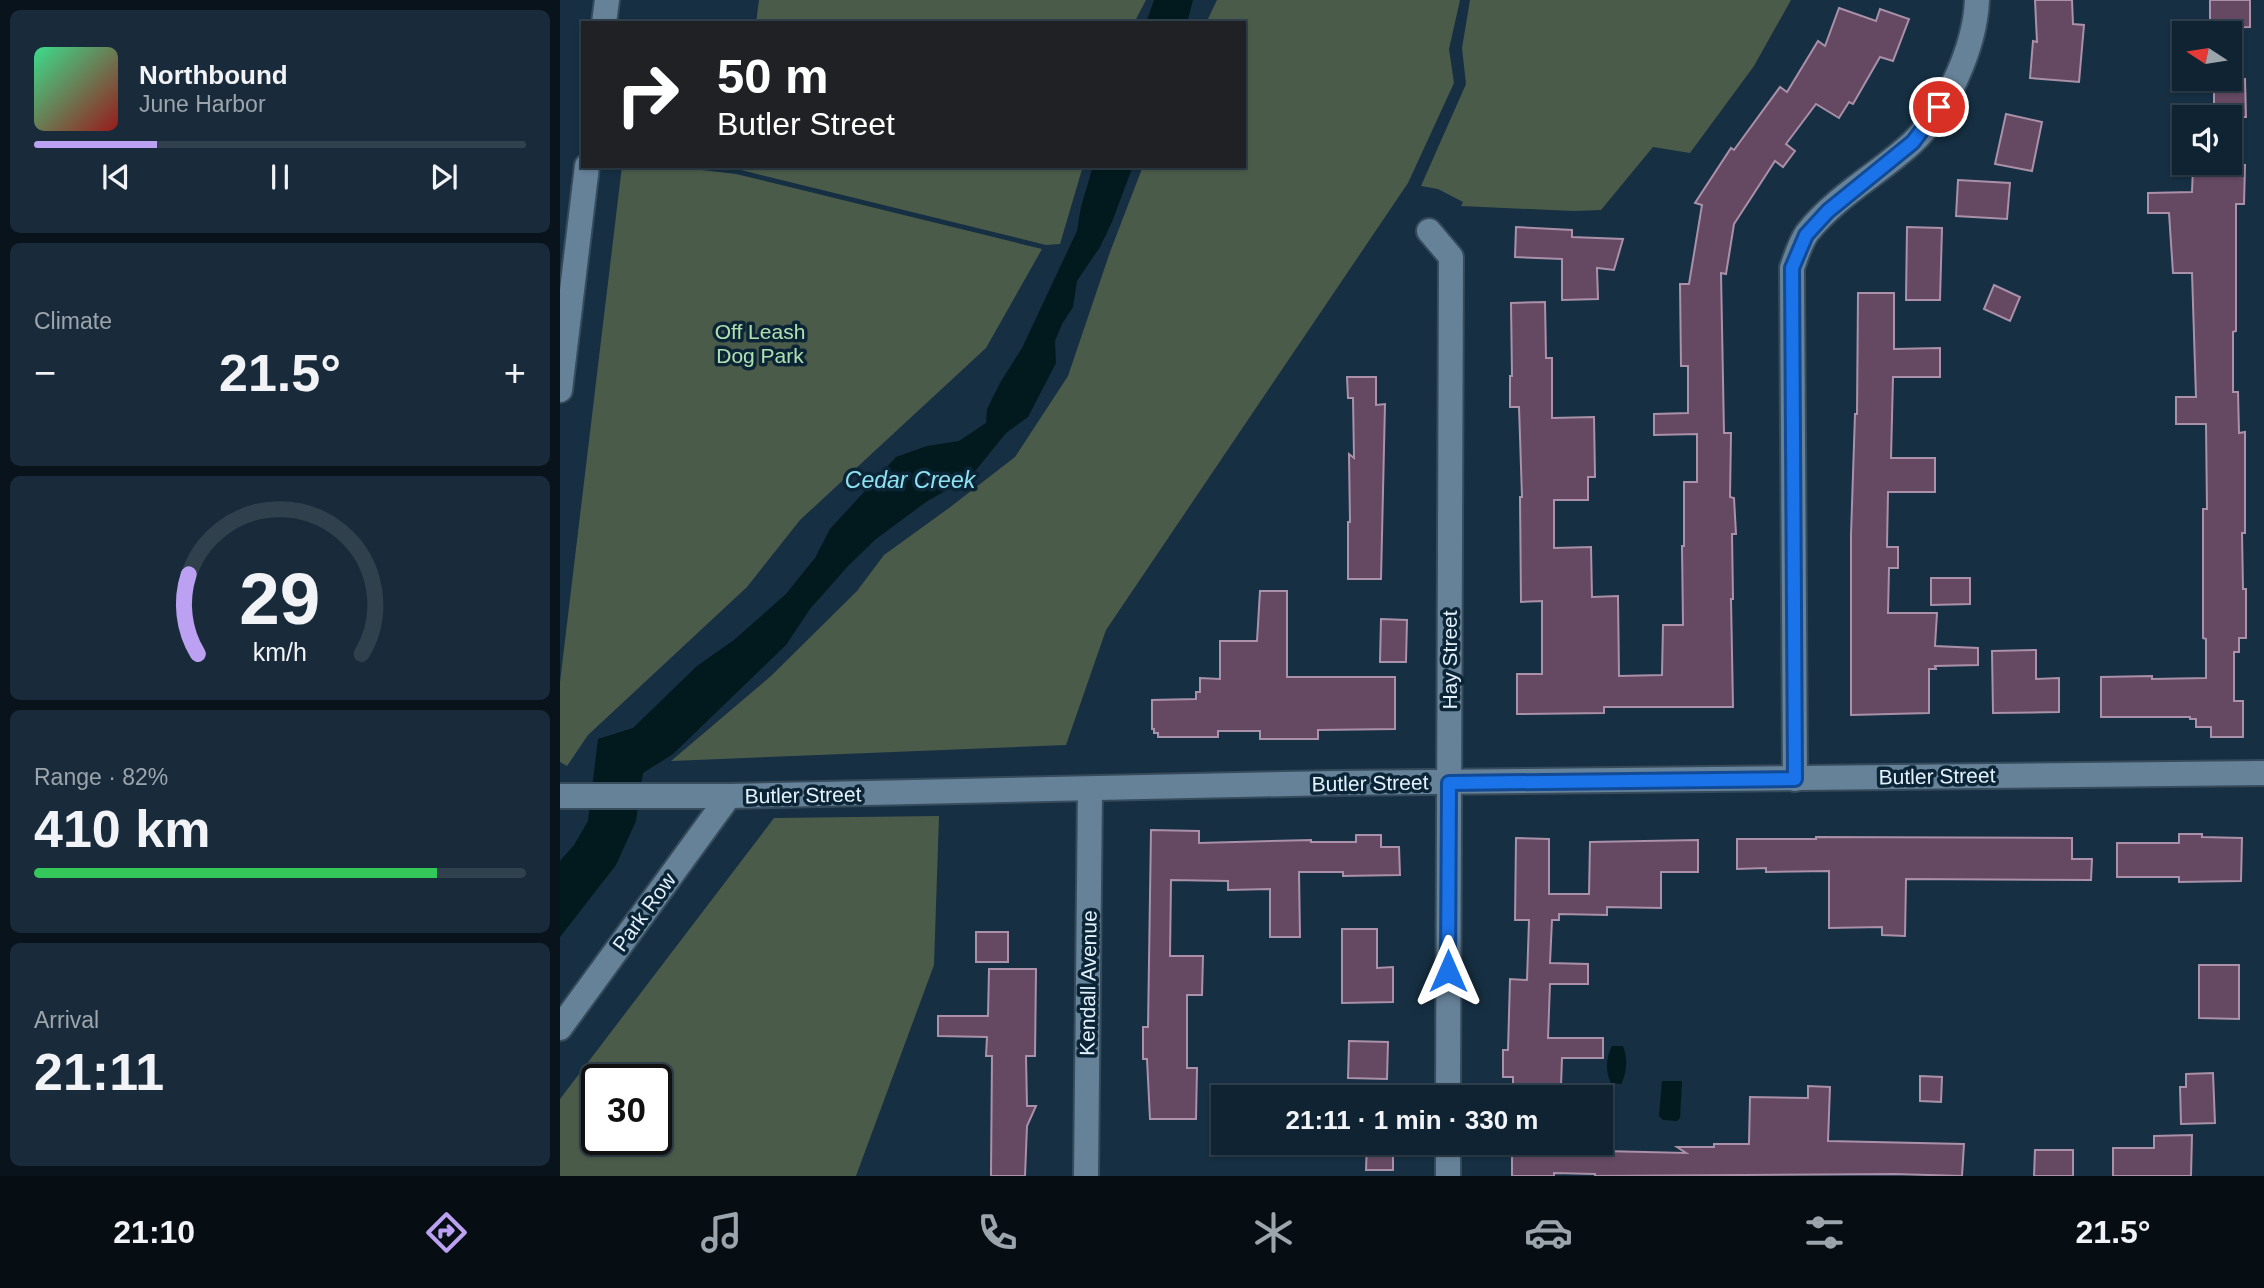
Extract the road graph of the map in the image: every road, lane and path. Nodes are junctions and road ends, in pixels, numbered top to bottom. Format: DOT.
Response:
graph roads {
  1 [pos="607,0"];
  2 [pos="1978,0"];
  3 [pos="604,21"];
  4 [pos="587,168"];
  5 [pos="1429,231"];
  6 [pos="560,390"];
  7 [pos="2264,773"];
  8 [pos="1795,779"];
  9 [pos="1449,783"];
  10 [pos="1090,789"];
  11 [pos="560,796"];
  12 [pos="729,796"];
  13 [pos="560,1028"];
  14 [pos="1448,1085"];
  15 [pos="1448,1155"];
  16 [pos="1086,1176"];
  17 [pos="1448,1176"];
  1 -- 3 [label="street"];
  2 -- 8 [label="street"];
  4 -- 6 [label="street"];
  5 -- 9 [label="street, Hay Street"];
  7 -- 8 [label="street, Butler Street"];
  8 -- 9 [label="street, Butler Street"];
  9 -- 10 [label="street, Butler Street"];
  9 -- 14 [label="street, Hay Street"];
  10 -- 12 [label="street, Butler Street"];
  10 -- 16 [label="street, Kendall Avenue"];
  11 -- 12 [label="street, Butler Street"];
  12 -- 13 [label="street, Park Row"];
  15 -- 17 [label="street"];
}
